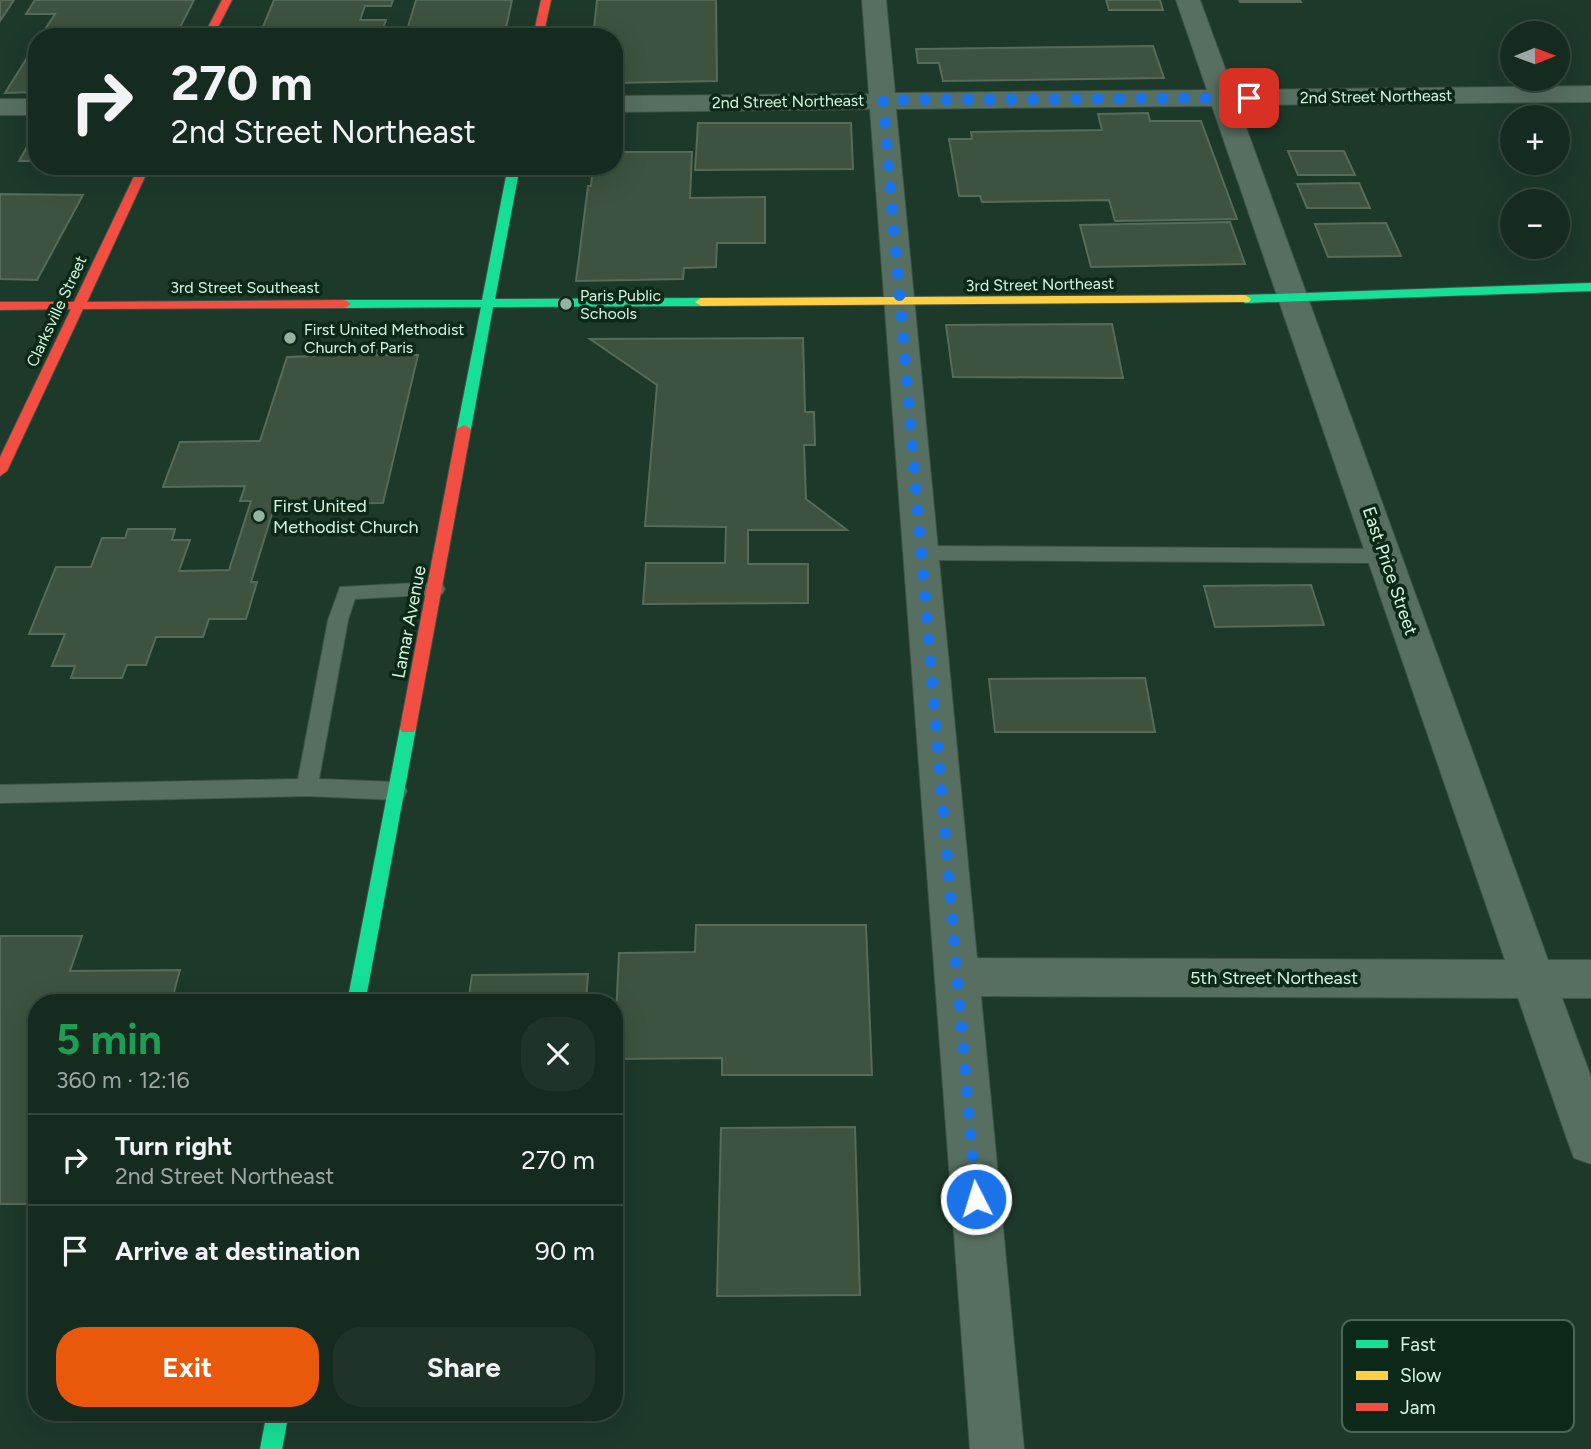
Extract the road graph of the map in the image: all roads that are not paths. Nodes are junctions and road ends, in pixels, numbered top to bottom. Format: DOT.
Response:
graph roads {
  1 [pos="227,0"];
  2 [pos="546,0"];
  3 [pos="874,0"];
  4 [pos="1188,0"];
  5 [pos="213,28"];
  6 [pos="540,28"];
  7 [pos="1591,93"];
  8 [pos="1223,98"];
  9 [pos="883,100"];
  10 [pos="623,104"];
  11 [pos="0,107"];
  12 [pos="28,107"];
  13 [pos="141,175"];
  14 [pos="512,175"];
  15 [pos="1591,287"];
  16 [pos="1294,299"];
  17 [pos="900,302"];
  18 [pos="489,303"];
  19 [pos="79,305"];
  20 [pos="0,306"];
  21 [pos="0,471"];
  22 [pos="922,553"];
  23 [pos="1384,556"];
  24 [pos="435,589"];
  25 [pos="307,787"];
  26 [pos="396,791"];
  27 [pos="0,794"];
  28 [pos="958,977"];
  29 [pos="1534,979"];
  30 [pos="1591,979"];
  31 [pos="358,994"];
  32 [pos="1591,1142"];
  33 [pos="276,1421"];
  34 [pos="271,1449"];
  35 [pos="997,1449"];
  1 -- 5 [label="main road"];
  2 -- 6 [label="main road"];
  3 -- 9 [label="street"];
  4 -- 8 [label="street, East Price Street"];
  7 -- 8 [label="street, 2nd Street Northeast"];
  8 -- 9 [label="street, 2nd Street Northeast"];
  8 -- 16 [label="street, East Price Street"];
  9 -- 10 [label="street, 2nd Street Northeast"];
  9 -- 17 [label="street"];
  11 -- 12 [label="street"];
  13 -- 19 [label="main road, Clarksville Street"];
  14 -- 18 [label="main road, Lamar Avenue"];
  15 -- 16 [label="main road, 3rd Street Northeast"];
  16 -- 17 [label="main road, 3rd Street Northeast"];
  16 -- 23 [label="street, East Price Street"];
  17 -- 18 [label="main road, 3rd Street Northeast"];
  17 -- 22 [label="street"];
  18 -- 19 [label="main road, 3rd Street Southeast"];
  18 -- 24 [label="main road, Lamar Avenue"];
  19 -- 20 [label="main road, 3rd Street Southeast"];
  19 -- 21 [label="main road, Clarksville Street"];
  22 -- 23 [label="lane"];
  22 -- 28 [label="street"];
  23 -- 29 [label="street, East Price Street"];
  24 -- 25 [label="lane"];
  24 -- 26 [label="main road, Lamar Avenue"];
  25 -- 26 [label="lane"];
  25 -- 27 [label="lane"];
  26 -- 31 [label="main road, Lamar Avenue"];
  28 -- 29 [label="street, 5th Street Northeast"];
  28 -- 35 [label="street"];
  29 -- 30 [label="street, 5th Street Northeast"];
  29 -- 32 [label="street, East Price Street"];
  33 -- 34 [label="main road"];
}
